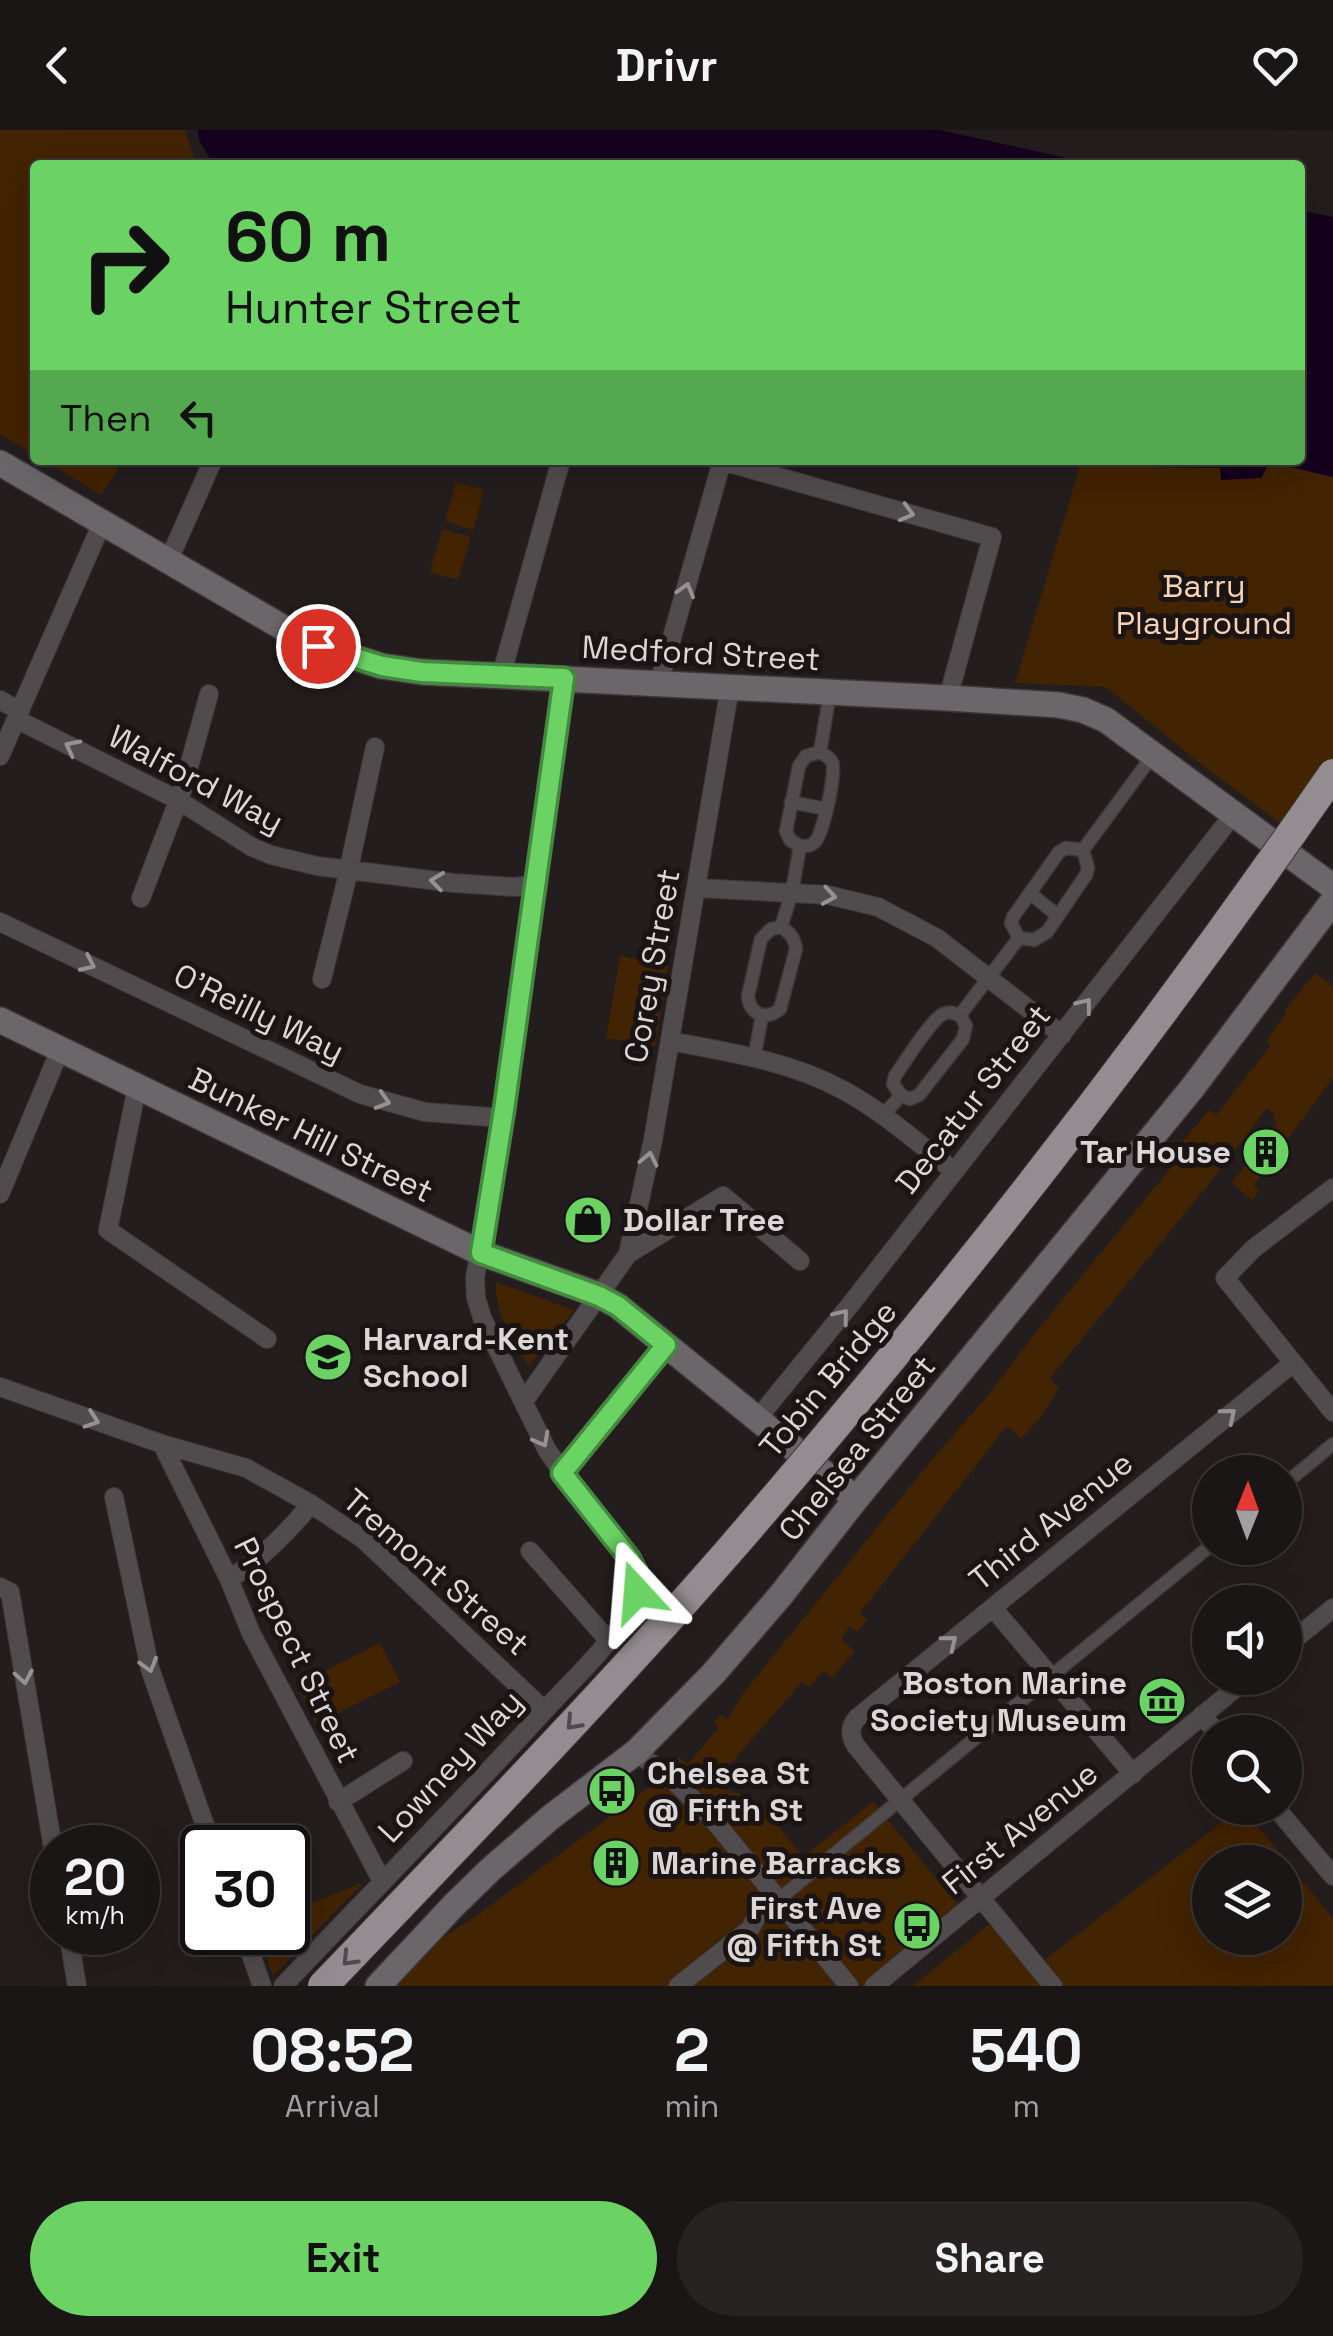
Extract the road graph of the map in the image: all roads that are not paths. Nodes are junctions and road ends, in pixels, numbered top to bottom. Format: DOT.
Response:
graph roads {
  1 [pos="0,463"];
  2 [pos="211,465"];
  3 [pos="560,465"];
  4 [pos="721,465"];
  5 [pos="736,465"];
  6 [pos="102,523"];
  7 [pos="168,562"];
  8 [pos="500,676"];
  9 [pos="564,678"];
  10 [pos="659,683"];
  11 [pos="730,687"];
  12 [pos="830,693"];
  13 [pos="209,694"];
  14 [pos="948,698"];
  15 [pos="0,700"];
  16 [pos="17,715"];
  17 [pos="375,746"];
  18 [pos="820,752"];
  19 [pos="1153,754"];
  20 [pos="0,756"];
  21 [pos="1333,773"];
  22 [pos="178,800"];
  23 [pos="791,802"];
  24 [pos="826,810"];
  25 [pos="1233,815"];
  26 [pos="800,846"];
  27 [pos="1083,850"];
  28 [pos="349,870"];
  29 [pos="534,884"];
  30 [pos="696,888"];
  31 [pos="1333,888"];
  32 [pos="792,892"];
  33 [pos="1030,893"];
  34 [pos="141,898"];
  35 [pos="1333,901"];
  36 [pos="1058,916"];
  37 [pos="0,922"];
  38 [pos="781,927"];
  39 [pos="1019,938"];
  40 [pos="322,980"];
  41 [pos="986,982"];
  42 [pos="762,1015"];
  43 [pos="960,1016"];
  44 [pos="0,1020"];
  45 [pos="1062,1034"];
  46 [pos="670,1041"];
  47 [pos="60,1050"];
  48 [pos="754,1059"];
  49 [pos="136,1087"];
  50 [pos="901,1095"];
  51 [pos="882,1117"];
  52 [pos="503,1118"];
  53 [pos="954,1171"];
  54 [pos="1333,1188"];
  55 [pos="0,1194"];
  56 [pos="481,1253"];
  57 [pos="628,1254"];
  58 [pos="800,1262"];
  59 [pos="599,1296"];
  60 [pos="267,1339"];
  61 [pos="666,1345"];
  62 [pos="1294,1364"];
  63 [pos="0,1387"];
  64 [pos="524,1400"];
  65 [pos="1333,1412"];
  66 [pos="758,1418"];
  67 [pos="162,1444"];
  68 [pos="1333,1444"];
  69 [pos="1302,1470"];
  70 [pos="562,1473"];
  71 [pos="114,1497"];
  72 [pos="856,1499"];
  73 [pos="311,1504"];
  74 [pos="530,1551"];
  75 [pos="1192,1561"];
  76 [pos="229,1579"];
  77 [pos="0,1587"];
  78 [pos="992,1608"];
  79 [pos="1333,1608"];
  80 [pos="1302,1633"];
  81 [pos="609,1640"];
  82 [pos="1057,1672"];
  83 [pos="606,1687"];
  84 [pos="1227,1695"];
  85 [pos="544,1710"];
  86 [pos="1202,1715"];
  87 [pos="1192,1724"];
  88 [pos="636,1752"];
  89 [pos="403,1761"];
  90 [pos="1133,1774"];
  91 [pos="900,1799"];
  92 [pos="338,1802"];
  93 [pos="50,1825"];
  94 [pos="205,1825"];
  95 [pos="1290,1825"];
  96 [pos="1333,1876"];
  97 [pos="382,1881"];
  98 [pos="981,1898"];
  99 [pos="780,1899"];
  100 [pos="756,1918"];
  101 [pos="72,1955"];
  102 [pos="252,1955"];
  103 [pos="846,1985"];
  104 [pos="77,1986"];
  105 [pos="262,1986"];
  106 [pos="283,1986"];
  107 [pos="323,1986"];
  108 [pos="378,1986"];
  109 [pos="678,1986"];
  110 [pos="874,1986"];
  111 [pos="1052,1986"];
  1 -- 6 [label="main road, Medford Street"];
  2 -- 7 [label="street"];
  3 -- 8 [label="street"];
  10 -- 4 [label="street, one-way"];
  5 -- 14 [label="street, one-way"];
  6 -- 7 [label="main road, Medford Street"];
  6 -- 16 [label="street"];
  7 -- 8 [label="main road, Medford Street"];
  8 -- 9 [label="main road, Medford Street"];
  9 -- 10 [label="main road, Medford Street"];
  9 -- 29 [label="street"];
  10 -- 11 [label="main road, Medford Street"];
  11 -- 12 [label="main road, Medford Street"];
  11 -- 30 [label="street, Corey Street"];
  12 -- 14 [label="main road, Medford Street"];
  12 -- 18 [label="street"];
  13 -- 22 [label="street"];
  14 -- 19 [label="main road, Medford Street"];
  15 -- 16 [label="street, Walford Way"];
  16 -- 20 [label="street"];
  22 -- 16 [label="street, Walford Way, one-way"];
  17 -- 28 [label="street"];
  18 -- 23 [label="street"];
  18 -- 24 [label="street"];
  19 -- 25 [label="main road, Medford Street"];
  19 -- 27 [label="street"];
  21 -- 83 [label="highway, Tobin Bridge, bridge"];
  21 -- 107 [label="highway, Tobin Bridge, one-way, bridge"];
  22 -- 28 [label="street, Walford Way"];
  22 -- 34 [label="street"];
  23 -- 24 [label="street"];
  23 -- 26 [label="street"];
  24 -- 26 [label="street"];
  25 -- 31 [label="main road, Medford Street"];
  45 -- 25 [label="street, Decatur Street, one-way"];
  26 -- 32 [label="street"];
  27 -- 33 [label="street"];
  27 -- 36 [label="street"];
  29 -- 28 [label="street, Walford Way, one-way"];
  28 -- 40 [label="street"];
  29 -- 52 [label="street"];
  30 -- 32 [label="street"];
  30 -- 46 [label="street, Corey Street"];
  32 -- 38 [label="street"];
  32 -- 41 [label="street, one-way"];
  33 -- 36 [label="street"];
  33 -- 39 [label="street"];
  35 -- 72 [label="main road, Chelsea Street"];
  36 -- 39 [label="street"];
  37 -- 52 [label="street, O'Reilly Way, one-way"];
  38 -- 42 [label="street"];
  38 -- 42 [label="street"];
  39 -- 41 [label="street"];
  41 -- 43 [label="street"];
  41 -- 45 [label="street"];
  42 -- 48 [label="street"];
  43 -- 50 [label="street"];
  43 -- 50 [label="street"];
  44 -- 47 [label="main road, Bunker Hill Street"];
  45 -- 53 [label="street, Decatur Street"];
  46 -- 48 [label="street"];
  57 -- 46 [label="street, Corey Street, one-way"];
  47 -- 49 [label="main road, Bunker Hill Street"];
  47 -- 55 [label="street"];
  48 -- 51 [label="street"];
  49 -- 56 [label="main road, Bunker Hill Street"];
  49 -- 60 [label="street"];
  50 -- 51 [label="street"];
  51 -- 53 [label="street"];
  52 -- 56 [label="street"];
  66 -- 53 [label="street, Decatur Street, one-way"];
  54 -- 62 [label="street"];
  56 -- 59 [label="main road, Bunker Hill Street"];
  56 -- 64 [label="street"];
  57 -- 58 [label="street"];
  57 -- 59 [label="street"];
  59 -- 61 [label="main road, Bunker Hill Street"];
  59 -- 64 [label="street"];
  61 -- 66 [label="main road, Bunker Hill Street"];
  61 -- 70 [label="street"];
  62 -- 65 [label="street"];
  78 -- 62 [label="street, Third Avenue, one-way"];
  63 -- 67 [label="street, Tremont Street, one-way"];
  64 -- 70 [label="street, one-way"];
  66 -- 72 [label="main road, Bunker Hill Street"];
  67 -- 73 [label="street, Tremont Street"];
  67 -- 76 [label="street, Prospect Street"];
  68 -- 69 [label="street"];
  70 -- 81 [label="street, Lowney Way"];
  71 -- 94 [label="street, one-way"];
  72 -- 88 [label="main road, Chelsea Street"];
  73 -- 76 [label="street"];
  73 -- 85 [label="street, Tremont Street"];
  74 -- 81 [label="street"];
  75 -- 82 [label="street"];
  76 -- 92 [label="street, Prospect Street"];
  77 -- 93 [label="street, one-way"];
  78 -- 82 [label="street"];
  91 -- 78 [label="street, Third Avenue, one-way"];
  79 -- 80 [label="street"];
  81 -- 85 [label="street, Lowney Way"];
  82 -- 90 [label="street"];
  82 -- 91 [label="street"];
  84 -- 86 [label="street, First Avenue"];
  85 -- 97 [label="street, Lowney Way"];
  87 -- 90 [label="street, First Avenue"];
  88 -- 99 [label="street"];
  88 -- 108 [label="main road, Chelsea Street"];
  89 -- 92 [label="street"];
  90 -- 98 [label="street, First Avenue"];
  91 -- 98 [label="street"];
  91 -- 99 [label="street"];
  92 -- 97 [label="street, Prospect Street"];
  95 -- 96 [label="street"];
  97 -- 106 [label="street, Lowney Way"];
  98 -- 110 [label="street, First Avenue"];
  98 -- 111 [label="street"];
  99 -- 100 [label="street"];
  99 -- 103 [label="street"];
  100 -- 109 [label="street"];
  101 -- 104 [label="street"];
  102 -- 105 [label="street"];
}
